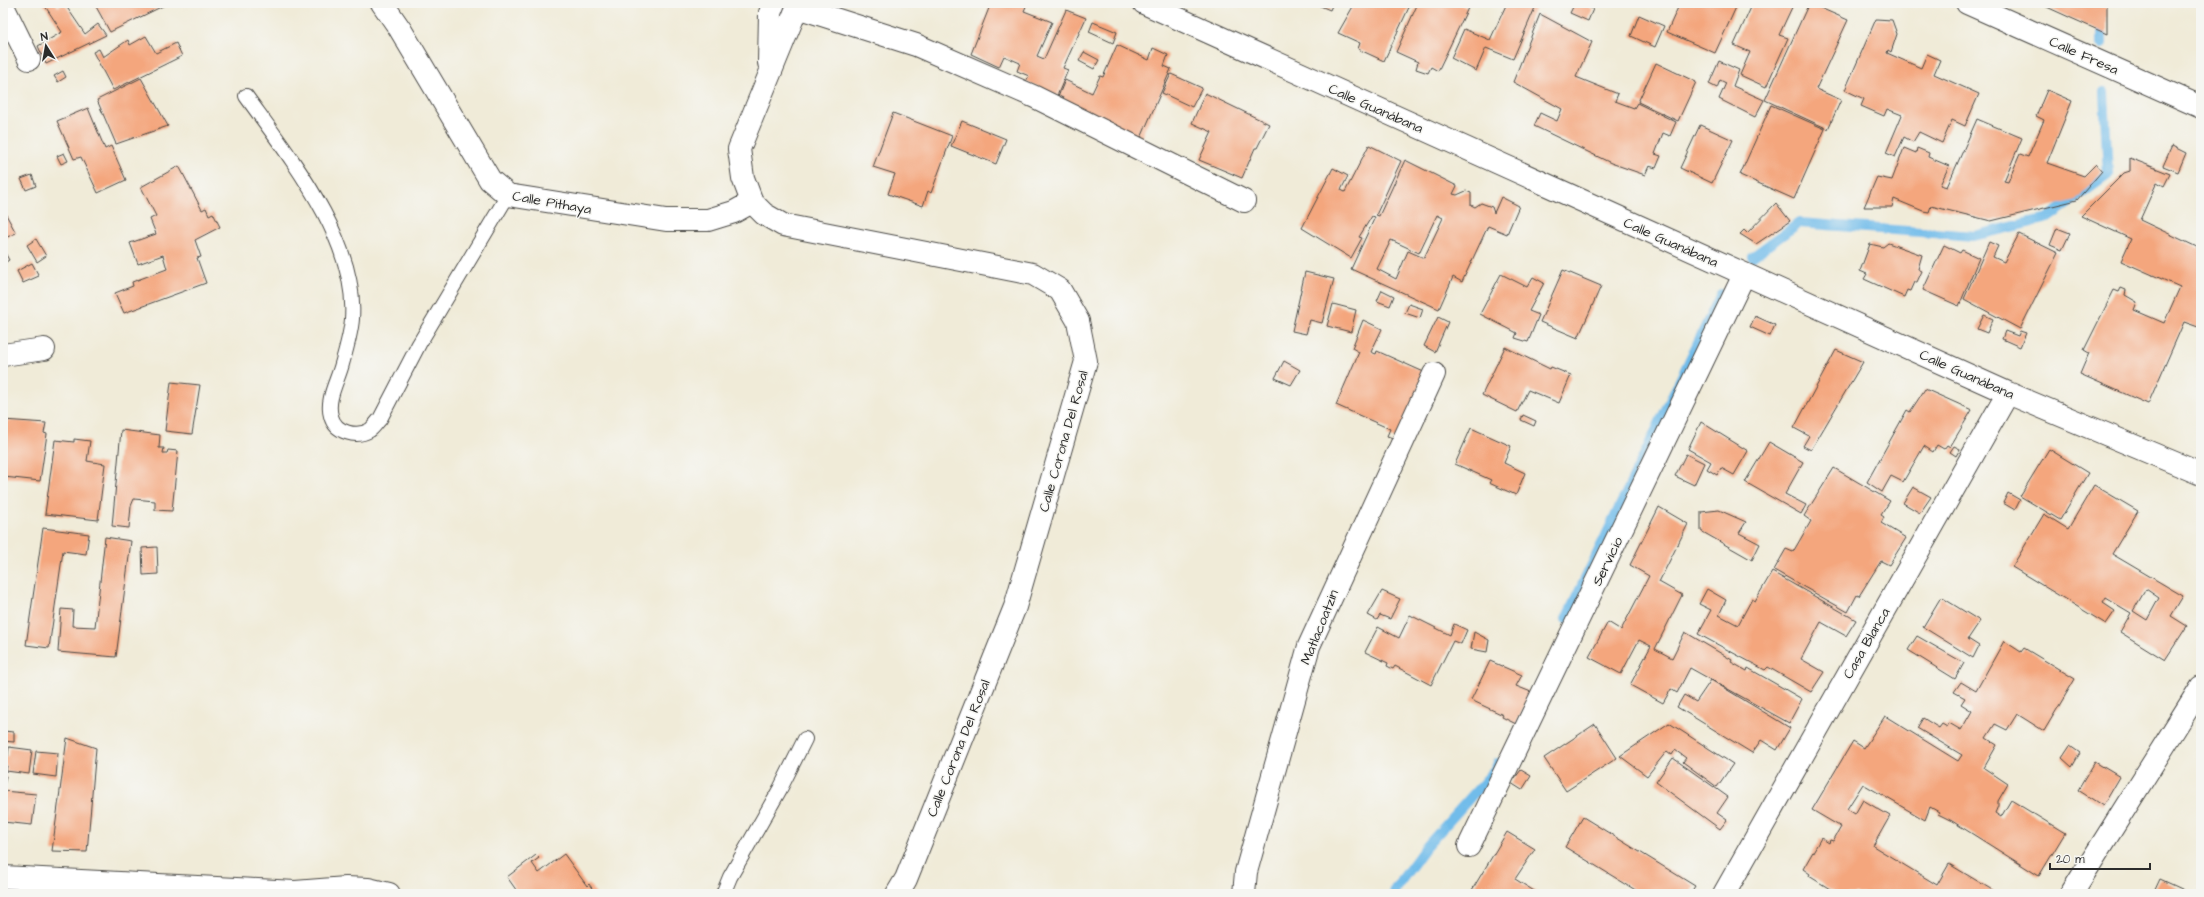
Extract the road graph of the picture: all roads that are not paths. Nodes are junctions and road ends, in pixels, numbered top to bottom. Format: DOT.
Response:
graph roads {
  1 [pos="382,3"];
  2 [pos="774,3"];
  3 [pos="1144,3"];
  4 [pos="1967,3"];
  5 [pos="798,5"];
  6 [pos="3,6"];
  7 [pos="29,59"];
  8 [pos="769,77"];
  9 [pos="246,96"];
  10 [pos="2201,107"];
  11 [pos="508,196"];
  12 [pos="1244,200"];
  13 [pos="752,202"];
  14 [pos="1744,275"];
  15 [pos="44,349"];
  16 [pos="3,355"];
  17 [pos="1434,374"];
  18 [pos="2008,393"];
  19 [pos="2201,474"];
  20 [pos="2201,687"];
  21 [pos="805,739"];
  22 [pos="1469,846"];
  23 [pos="3,877"];
  24 [pos="294,893"];
  25 [pos="389,894"];
  26 [pos="723,894"];
  27 [pos="897,894"];
  28 [pos="1244,894"];
  29 [pos="1724,894"];
  30 [pos="2071,894"];
  1 -- 11 [label="street, Calle Pithaya"];
  2 -- 8 [label="street"];
  3 -- 14 [label="street, Calle Guanábana"];
  4 -- 10 [label="street, Calle Fresa"];
  5 -- 8 [label="street, Calle Corona Del Rosal"];
  5 -- 12 [label="street"];
  6 -- 7 [label="street"];
  8 -- 13 [label="street, Calle Corona Del Rosal"];
  9 -- 11 [label="lane"];
  11 -- 13 [label="street, Calle Pithaya"];
  13 -- 27 [label="street, Calle Corona Del Rosal"];
  14 -- 18 [label="street, Calle Guanábana"];
  14 -- 22 [label="street, Servicio"];
  15 -- 16 [label="street"];
  17 -- 28 [label="street, Matlacoatzin"];
  18 -- 19 [label="street, Calle Guanábana"];
  18 -- 29 [label="street, Casa Blanca"];
  20 -- 30 [label="street"];
  21 -- 26 [label="lane"];
  23 -- 24 [label="street"];
  24 -- 25 [label="street"];
}
